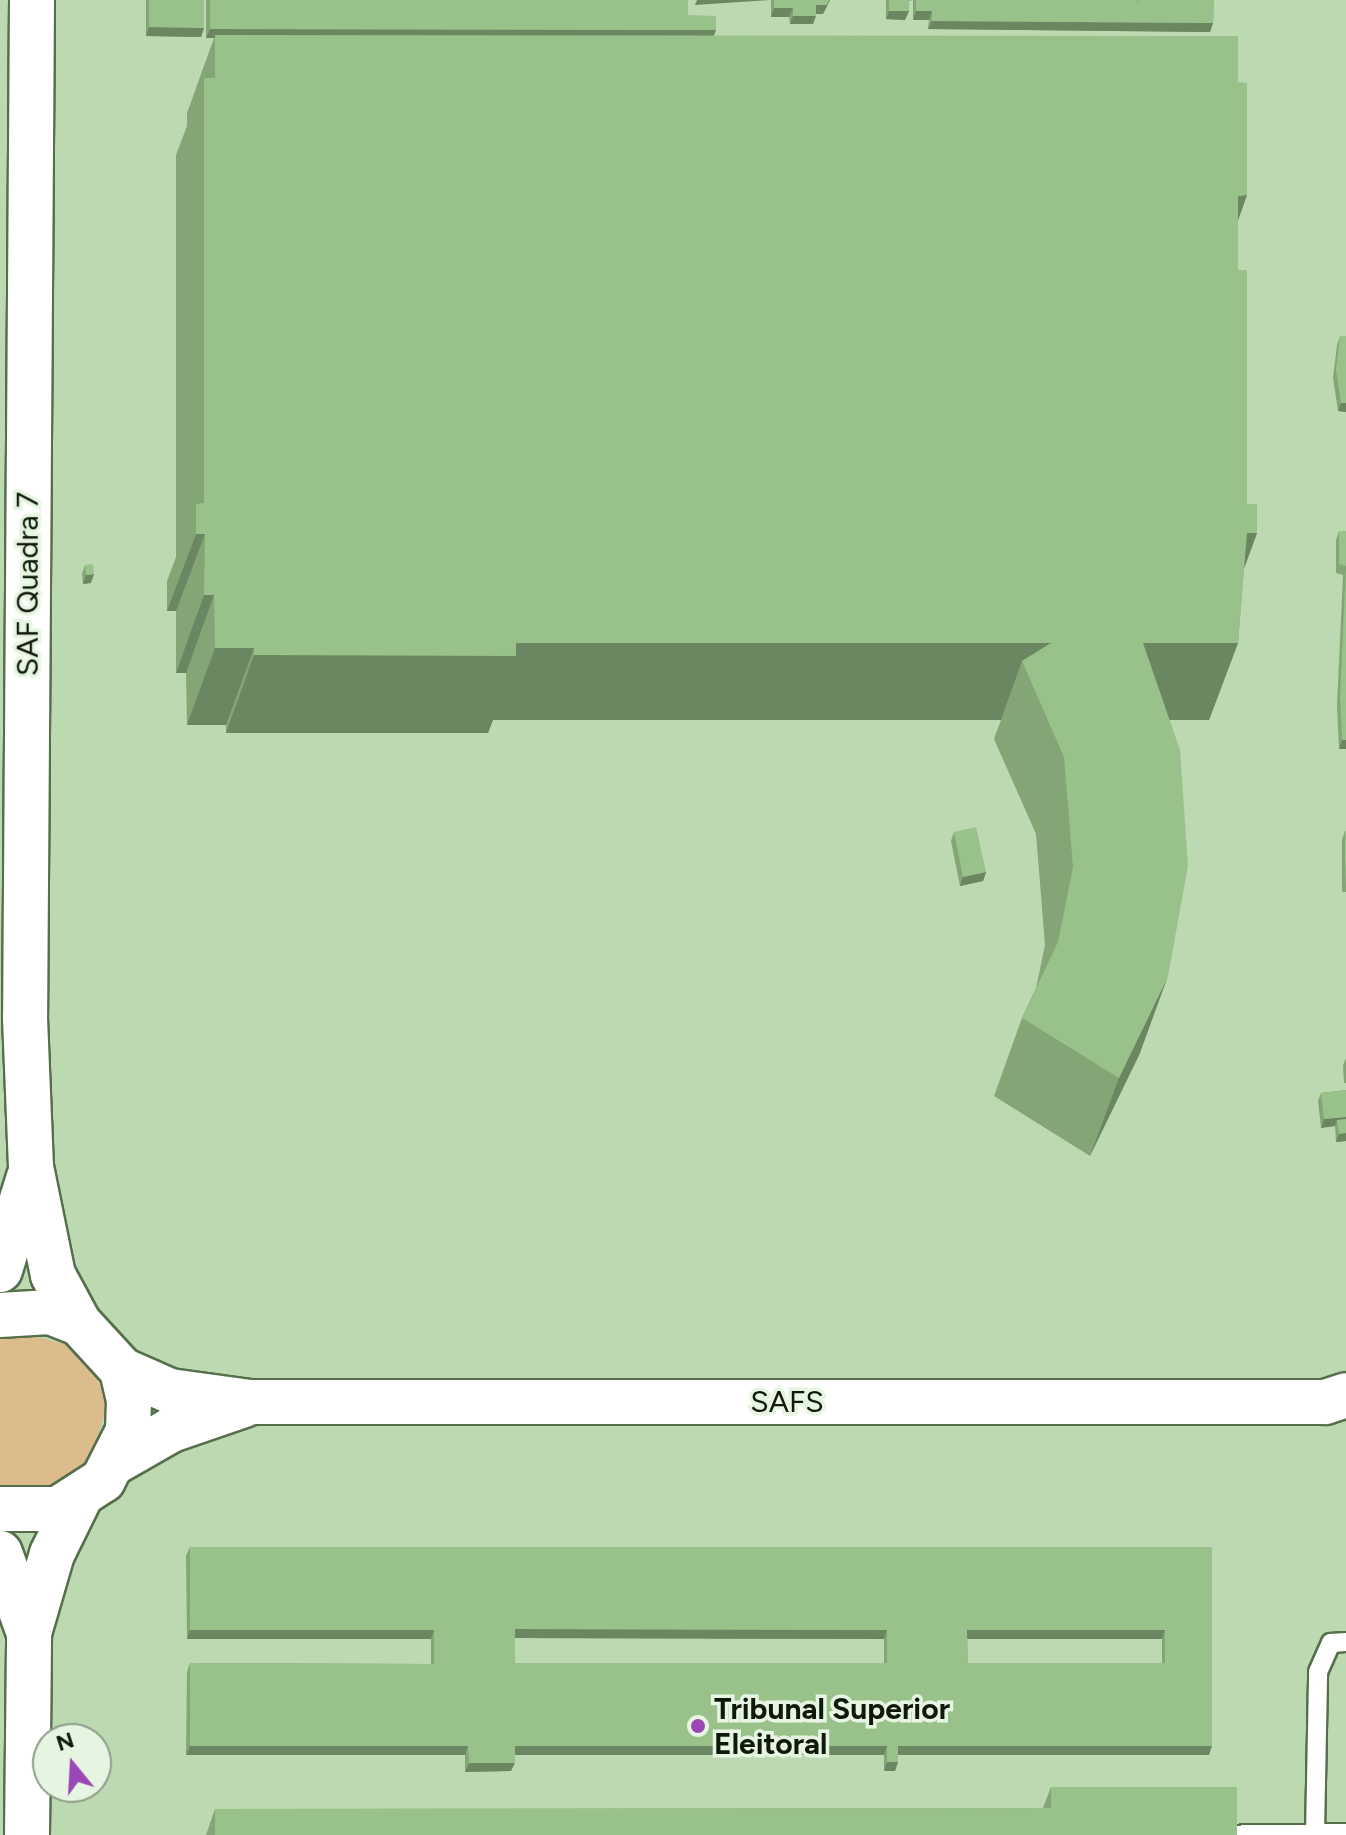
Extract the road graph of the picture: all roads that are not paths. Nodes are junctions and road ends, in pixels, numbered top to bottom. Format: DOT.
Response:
graph roads {
  1 [pos="32,0"];
  2 [pos="31,1167"];
  3 [pos="0,1270"];
  4 [pos="0,1315"];
  5 [pos="79,1323"];
  6 [pos="122,1370"];
  7 [pos="250,1402"];
  8 [pos="1339,1404"];
  9 [pos="117,1461"];
  10 [pos="79,1499"];
  11 [pos="0,1509"];
  12 [pos="0,1553"];
  13 [pos="29,1633"];
  14 [pos="1346,1642"];
  15 [pos="1346,1833"];
  16 [pos="1315,1834"];
  17 [pos="27,1835"];
  18 [pos="1206,1835"];
  1 -- 2 [label="street, SAF Quadra 7"];
  2 -- 3 [label="street, SAF Quadra 7"];
  2 -- 5 [label="street, SAF Quadra 7"];
  4 -- 5 [label="street"];
  5 -- 6 [label="street, SAF Quadra 7"];
  6 -- 7 [label="street, SAFS"];
  6 -- 9 [label="street"];
  7 -- 8 [label="street, SAFS"];
  7 -- 9 [label="street, SAFS"];
  9 -- 10 [label="street, SAFS"];
  10 -- 11 [label="street"];
  10 -- 13 [label="street"];
  12 -- 13 [label="street"];
  13 -- 17 [label="street"];
  14 -- 16 [label="lane"];
  15 -- 16 [label="lane"];
  16 -- 18 [label="lane"];
}
